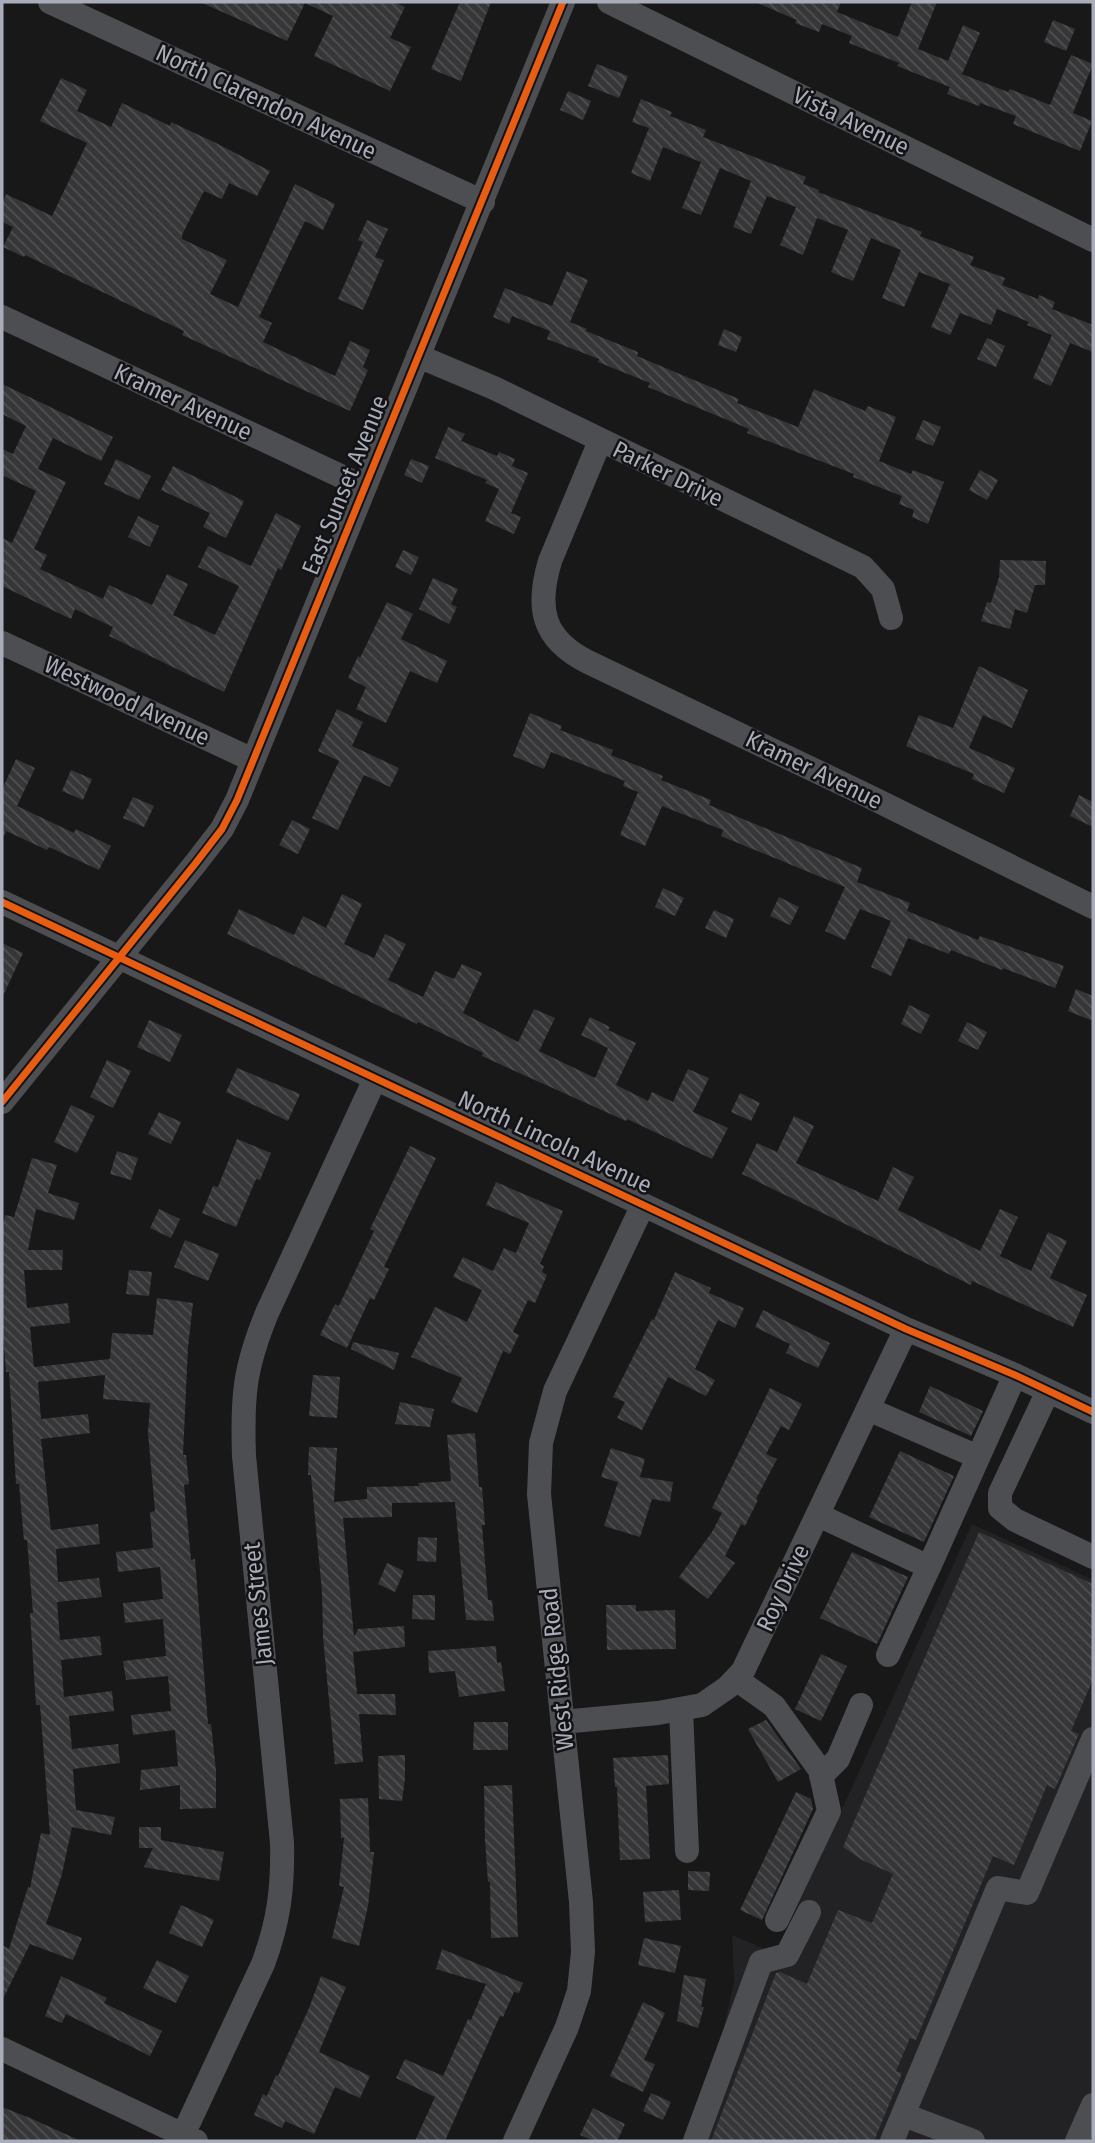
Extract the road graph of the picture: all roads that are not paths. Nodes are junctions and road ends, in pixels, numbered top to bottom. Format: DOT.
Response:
graph roads {
  1 [pos="50,2"];
  2 [pos="563,2"];
  3 [pos="609,2"];
  4 [pos="482,202"];
  5 [pos="1093,240"];
  6 [pos="2,317"];
  7 [pos="418,356"];
  8 [pos="600,441"];
  9 [pos="364,487"];
  10 [pos="891,618"];
  11 [pos="2,643"];
  12 [pos="253,760"];
  13 [pos="2,902"];
  14 [pos="1093,907"];
  15 [pos="118,957"];
  16 [pos="375,1079"];
  17 [pos="2,1102"];
  18 [pos="643,1205"];
  19 [pos="906,1329"];
  20 [pos="1015,1375"];
  21 [pos="1048,1391"];
  22 [pos="868,1409"];
  23 [pos="1093,1412"];
  24 [pos="978,1457"];
  25 [pos="818,1515"];
  26 [pos="1093,1557"];
  27 [pos="929,1567"];
  28 [pos="888,1655"];
  29 [pos="736,1679"];
  30 [pos="861,1705"];
  31 [pos="681,1709"];
  32 [pos="562,1723"];
  33 [pos="1093,1739"];
  34 [pos="821,1776"];
  35 [pos="687,1851"];
  36 [pos="809,1912"];
  37 [pos="777,1920"];
  38 [pos="2,2049"];
  39 [pos="1093,2105"];
  40 [pos="904,2115"];
  41 [pos="189,2138"];
  42 [pos="515,2141"];
  43 [pos="695,2141"];
  44 [pos="892,2141"];
  45 [pos="972,2141"];
  46 [pos="1077,2141"];
  1 -- 4 [label="street, North Clarendon Avenue"];
  2 -- 4 [label="street, East Sunset Avenue"];
  3 -- 5 [label="street, Vista Avenue"];
  4 -- 7 [label="street, East Sunset Avenue"];
  6 -- 9 [label="street, Kramer Avenue"];
  7 -- 8 [label="street, Parker Drive"];
  7 -- 9 [label="street, East Sunset Avenue"];
  8 -- 10 [label="street, Parker Drive"];
  8 -- 14 [label="street, Kramer Avenue"];
  9 -- 12 [label="street, East Sunset Avenue"];
  11 -- 12 [label="street, Westwood Avenue"];
  12 -- 15 [label="street, East Sunset Avenue"];
  13 -- 15 [label="street, North Lincoln Avenue"];
  15 -- 16 [label="street, North Lincoln Avenue"];
  15 -- 17 [label="street, East Sunset Avenue"];
  16 -- 18 [label="street, North Lincoln Avenue"];
  16 -- 41 [label="street, James Street"];
  18 -- 19 [label="street, North Lincoln Avenue"];
  18 -- 32 [label="street, West Ridge Road"];
  19 -- 20 [label="street, North Lincoln Avenue"];
  19 -- 22 [label="street, Roy Drive"];
  20 -- 21 [label="street, North Lincoln Avenue"];
  20 -- 24 [label="street"];
  21 -- 23 [label="street, North Lincoln Avenue"];
  21 -- 26 [label="street"];
  22 -- 24 [label="street"];
  22 -- 25 [label="street, Roy Drive"];
  24 -- 27 [label="street"];
  25 -- 27 [label="street"];
  25 -- 29 [label="street, Roy Drive"];
  27 -- 28 [label="street"];
  29 -- 31 [label="street, Roy Drive"];
  29 -- 34 [label="street"];
  30 -- 34 [label="street"];
  31 -- 32 [label="street, Roy Drive"];
  31 -- 35 [label="street"];
  32 -- 42 [label="street, West Ridge Road"];
  33 -- 40 [label="street"];
  34 -- 37 [label="street"];
  36 -- 43 [label="street"];
  38 -- 41 [label="street"];
  39 -- 46 [label="street"];
  40 -- 44 [label="street"];
  40 -- 45 [label="street"];
}
